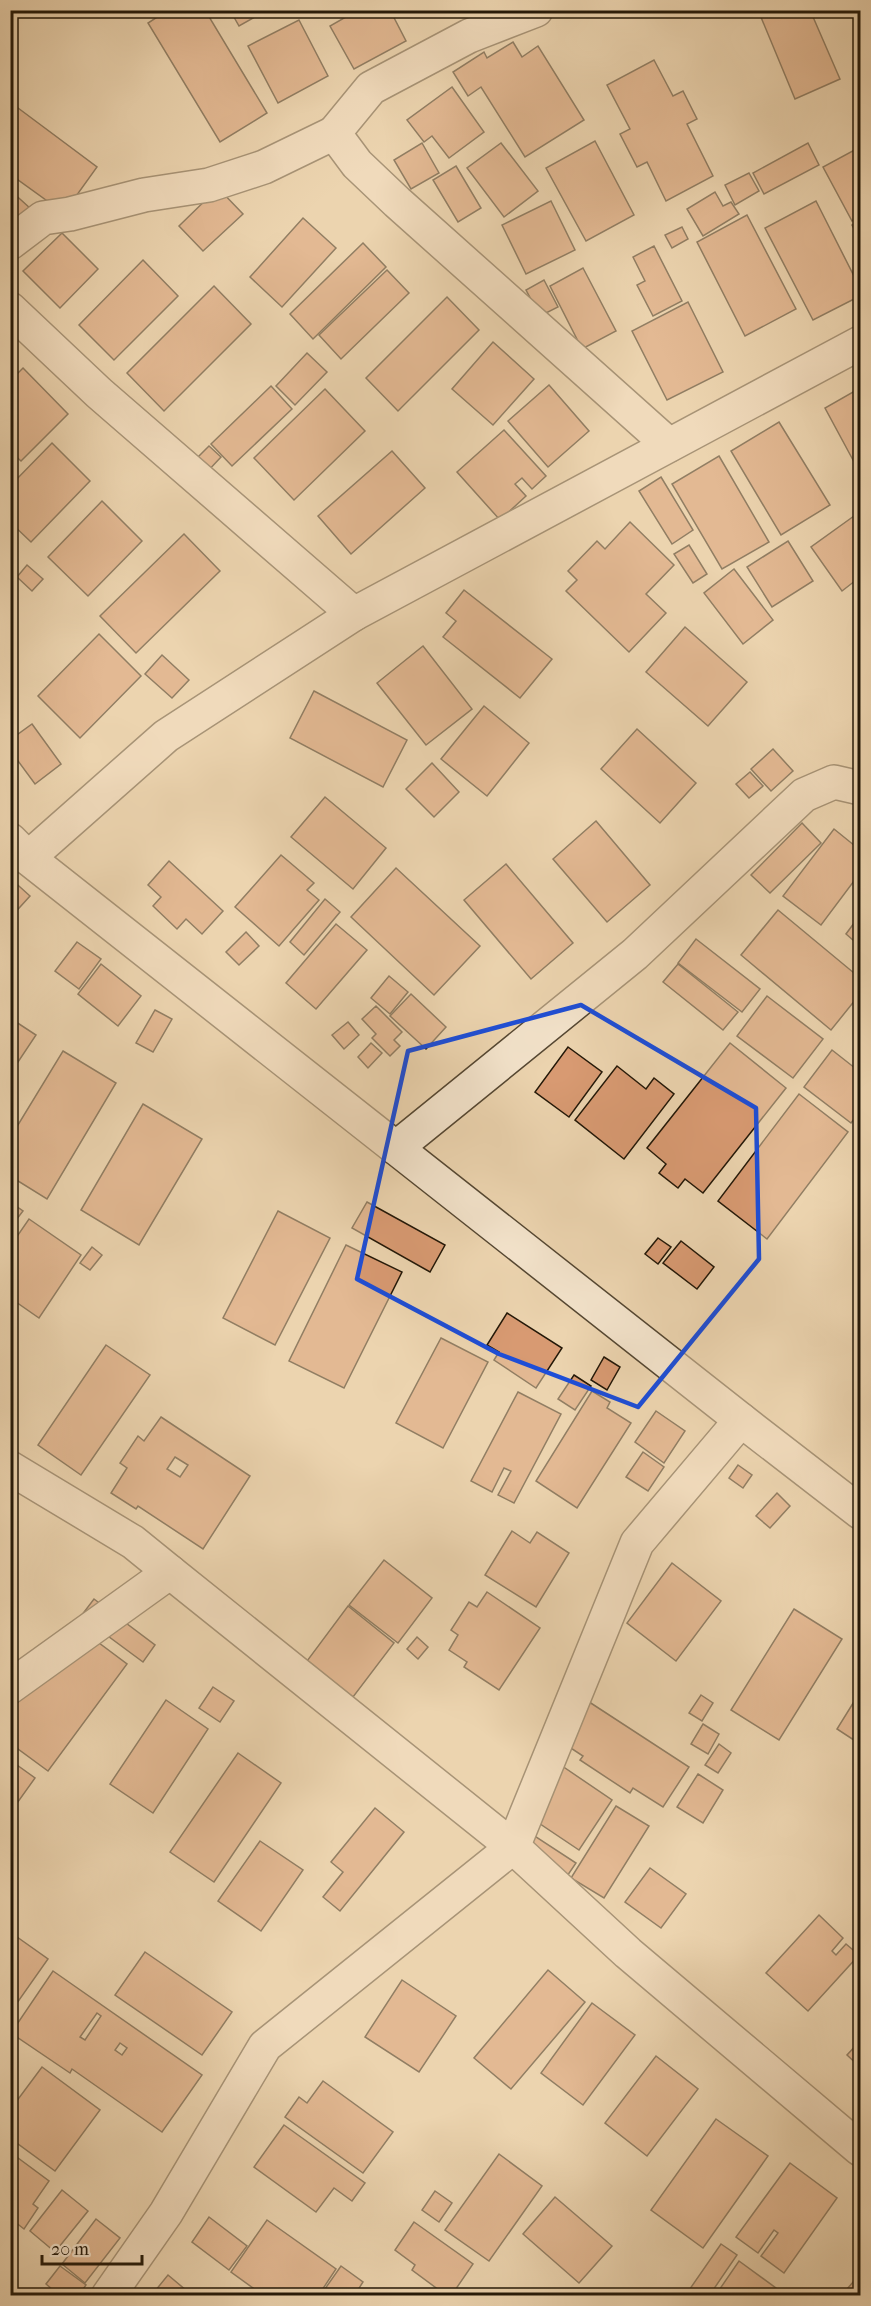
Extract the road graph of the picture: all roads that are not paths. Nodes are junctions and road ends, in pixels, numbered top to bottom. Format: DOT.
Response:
graph roads {
  1 [pos="536,10"];
  2 [pos="488,19"];
  3 [pos="334,133"];
  4 [pos="10,243"];
  5 [pos="10,309"];
  6 [pos="861,343"];
  7 [pos="669,445"];
  8 [pos="354,614"];
  9 [pos="861,788"];
  10 [pos="19,849"];
  11 [pos="396,1148"];
  12 [pos="741,1420"];
  13 [pos="10,1468"];
  14 [pos="861,1512"];
  15 [pos="170,1572"];
  16 [pos="10,1687"];
  17 [pos="513,1847"];
  18 [pos="861,2150"];
  19 [pos="108,2295"];
  1 -- 2 [label="street"];
  2 -- 3 [label="street"];
  3 -- 4 [label="street"];
  3 -- 7 [label="street"];
  5 -- 8 [label="street"];
  6 -- 7 [label="street"];
  7 -- 8 [label="street"];
  8 -- 10 [label="street"];
  9 -- 11 [label="street"];
  10 -- 11 [label="street"];
  11 -- 12 [label="street"];
  12 -- 14 [label="street"];
  12 -- 17 [label="street"];
  13 -- 15 [label="street"];
  15 -- 16 [label="street"];
  15 -- 17 [label="street"];
  17 -- 18 [label="street"];
  17 -- 19 [label="street"];
}
